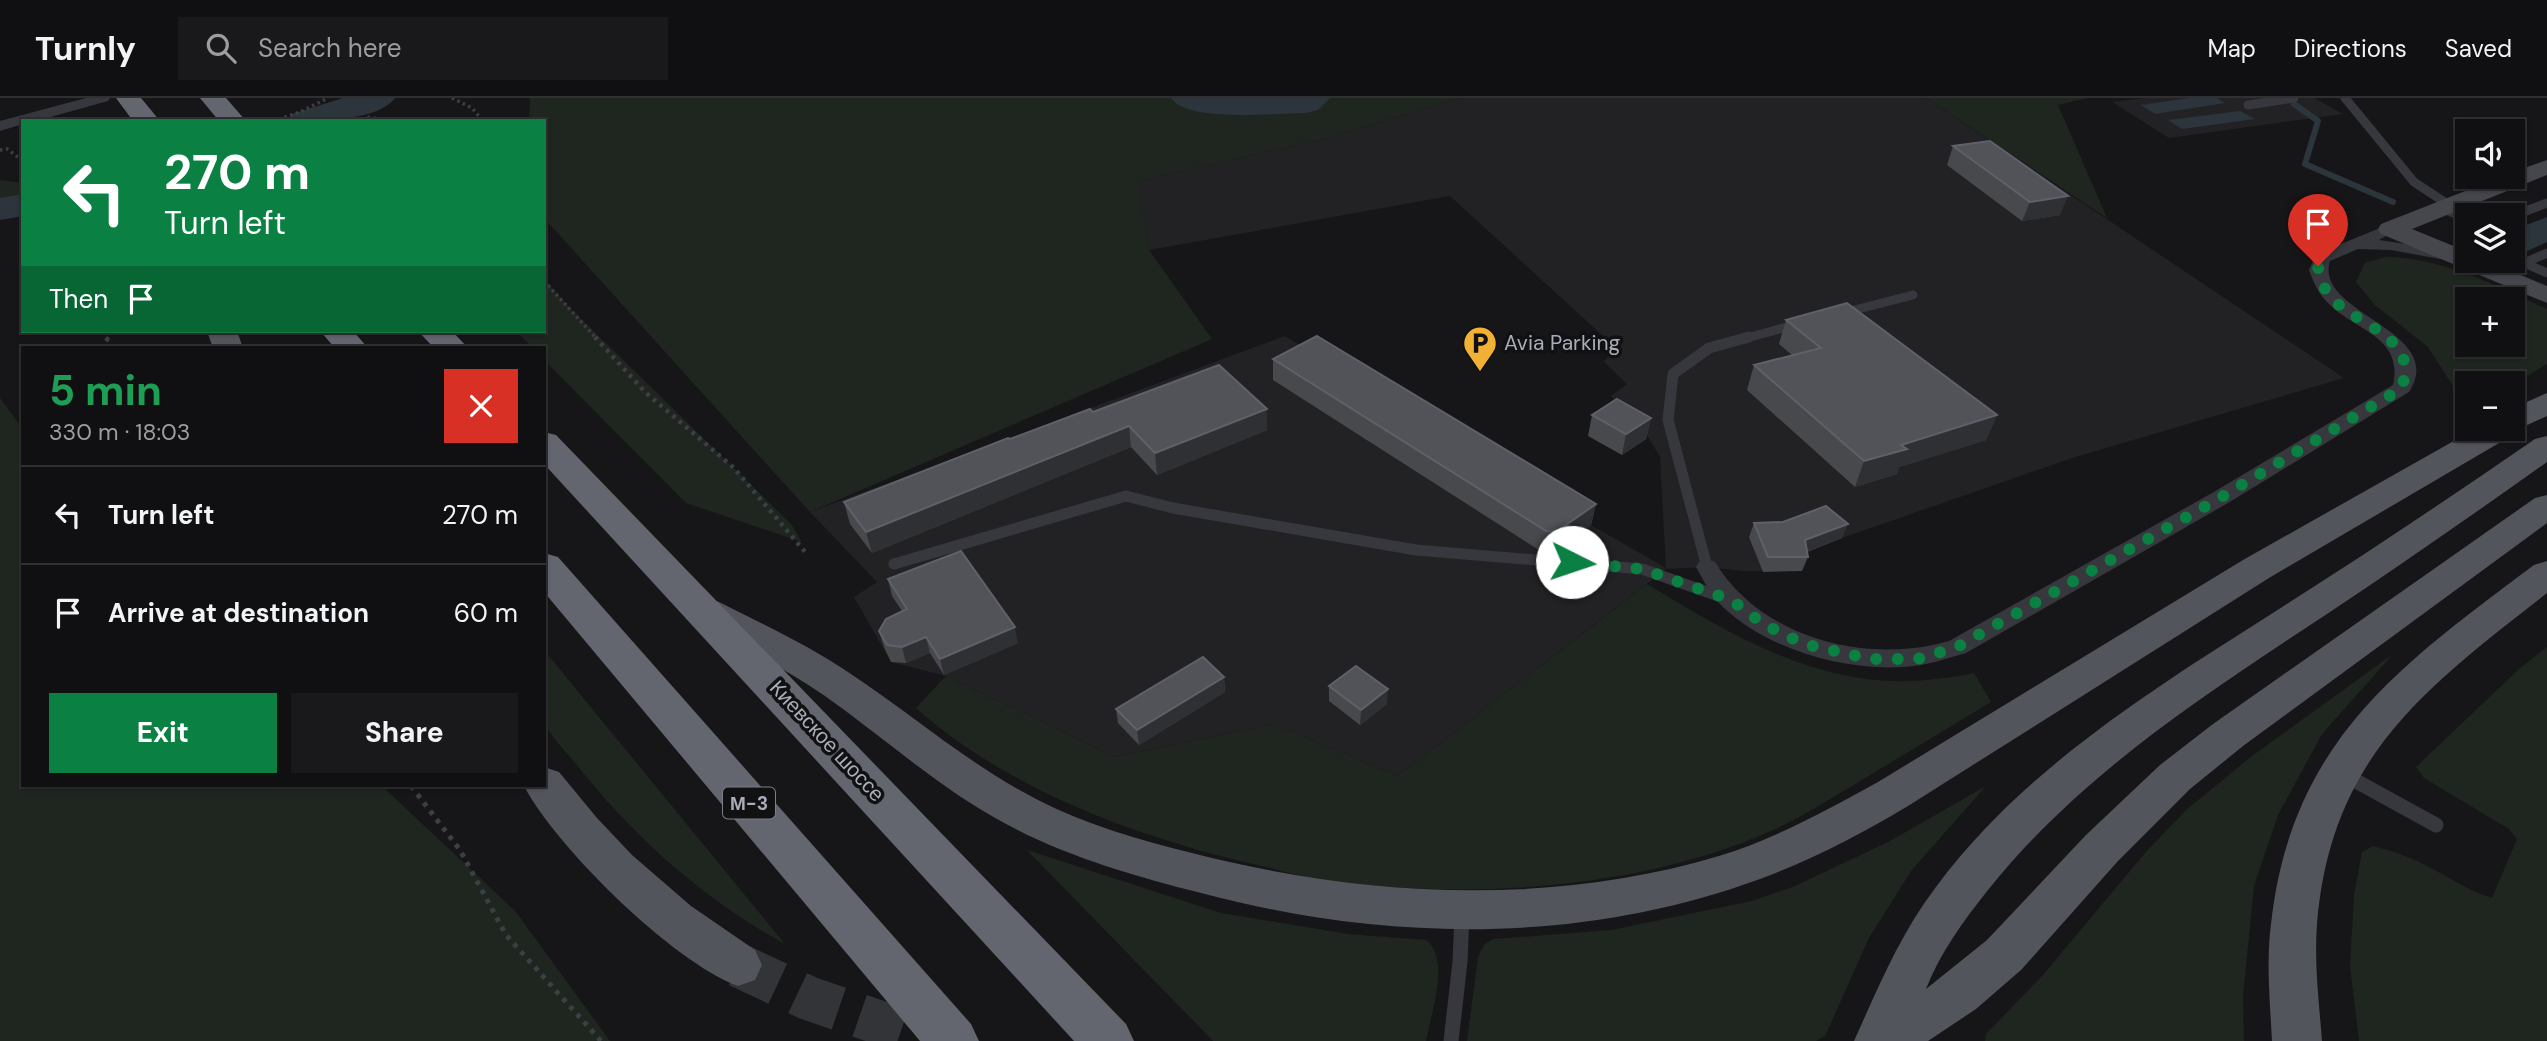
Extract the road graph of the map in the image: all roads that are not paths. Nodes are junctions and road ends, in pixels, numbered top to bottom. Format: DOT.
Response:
graph roads {
  1 [pos="103,98"];
  2 [pos="128,98"];
  3 [pos="2294,98"];
  4 [pos="2345,98"];
  5 [pos="2248,105"];
  6 [pos="26,119"];
  7 [pos="145,119"];
  8 [pos="21,120"];
  9 [pos="0,126"];
  10 [pos="2547,167"];
  11 [pos="2547,203"];
  12 [pos="2449,210"];
  13 [pos="2525,211"];
  14 [pos="2390,229"];
  15 [pos="2345,247"];
  16 [pos="2455,253"];
  17 [pos="2547,253"];
  18 [pos="2455,255"];
  19 [pos="2455,258"];
  20 [pos="2525,263"];
  21 [pos="2525,263"];
  22 [pos="2498,273"];
  23 [pos="2547,273"];
  24 [pos="1913,295"];
  25 [pos="2547,295"];
  26 [pos="1832,316"];
  27 [pos="1805,322"];
  28 [pos="337,333"];
  29 [pos="436,333"];
  30 [pos="350,346"];
  31 [pos="450,346"];
  32 [pos="2547,403"];
  33 [pos="2525,415"];
  34 [pos="2478,441"];
  35 [pos="546,445"];
  36 [pos="2547,446"];
  37 [pos="2547,506"];
  38 [pos="894,564"];
  39 [pos="1707,567"];
  40 [pos="546,568"];
  41 [pos="2547,574"];
  42 [pos="1731,600"];
  43 [pos="705,611"];
  44 [pos="2339,771"];
  45 [pos="546,787"];
  46 [pos="2436,825"];
  47 [pos="1462,910"];
  48 [pos="738,965"];
  49 [pos="953,1041"];
  50 [pos="1108,1041"];
  51 [pos="1451,1041"];
  52 [pos="1879,1041"];
  53 [pos="1885,1041"];
  54 [pos="2297,1041"];
  1 -- 6 [label="street"];
  2 -- 7 [label="highway"];
  3 -- 5 [label="lane"];
  4 -- 12 [label="lane"];
  8 -- 9 [label="street"];
  10 -- 12 [label="street"];
  11 -- 13 [label="lane"];
  12 -- 14 [label="street"];
  12 -- 16 [label="street"];
  14 -- 15 [label="street"];
  14 -- 18 [label="street"];
  15 -- 19 [label="street"];
  15 -- 42 [label="street"];
  17 -- 20 [label="lane"];
  21 -- 23 [label="lane"];
  22 -- 25 [label="street"];
  24 -- 26 [label="lane"];
  27 -- 39 [label="lane"];
  28 -- 30 [label="highway"];
  29 -- 31 [label="highway"];
  32 -- 33 [label="main road"];
  34 -- 47 [label="main road"];
  35 -- 43 [label="highway, Киевское шоссе"];
  36 -- 52 [label="main road"];
  37 -- 53 [label="main road"];
  38 -- 42 [label="lane"];
  39 -- 42 [label="street"];
  40 -- 49 [label="highway, М-3"];
  41 -- 44 [label="main road"];
  43 -- 47 [label="main road"];
  43 -- 50 [label="highway, Киевское шоссе"];
  44 -- 46 [label="lane"];
  44 -- 54 [label="main road"];
  45 -- 48 [label="main road"];
  47 -- 51 [label="lane"];
}
